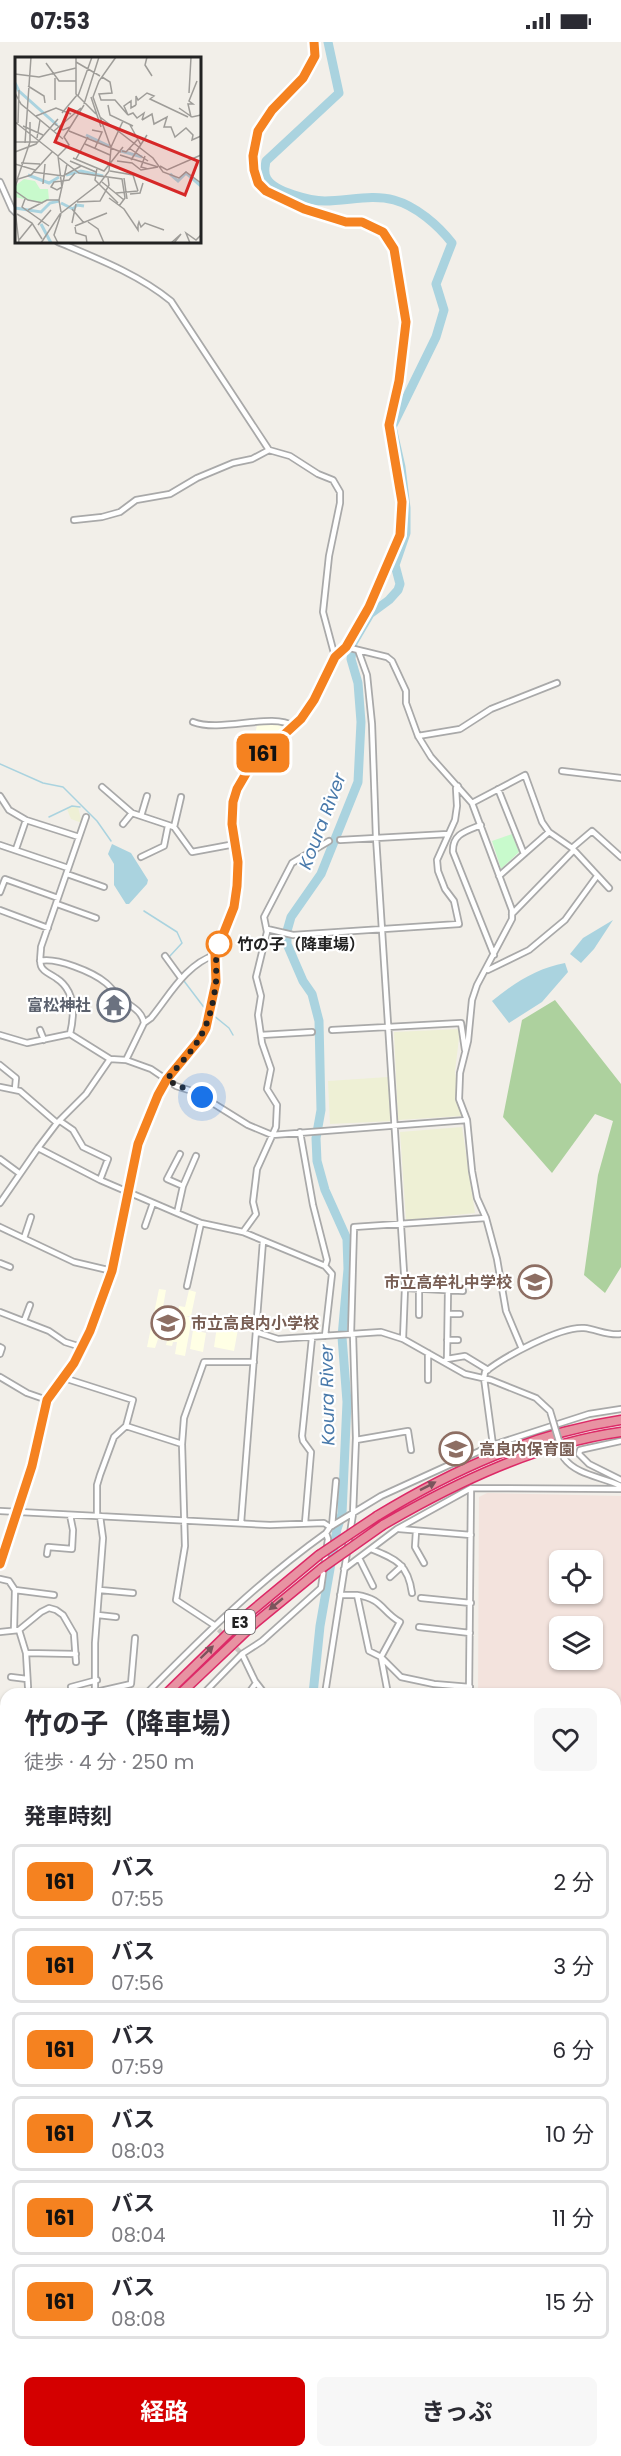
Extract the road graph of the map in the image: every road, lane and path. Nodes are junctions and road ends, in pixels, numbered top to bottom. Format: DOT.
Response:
graph roads {
  1 [pos="314,42"];
  2 [pos="0,182"];
  3 [pos="15,212"];
  4 [pos="61,243"];
  5 [pos="269,450"];
  6 [pos="74,520"];
  7 [pos="347,647"];
  8 [pos="356,650"];
  9 [pos="335,657"];
  10 [pos="557,683"];
  11 [pos="192,722"];
  12 [pos="293,726"];
  13 [pos="418,736"];
  14 [pos="562,771"];
  15 [pos="621,778"];
  16 [pos="458,786"];
  17 [pos="102,787"];
  18 [pos="498,789"];
  19 [pos="0,795"];
  20 [pos="147,796"];
  21 [pos="181,796"];
  22 [pos="472,803"];
  23 [pos="132,813"];
  24 [pos="141,816"];
  25 [pos="86,817"];
  26 [pos="26,820"];
  27 [pos="123,824"];
  28 [pos="481,825"];
  29 [pos="171,826"];
  30 [pos="549,832"];
  31 [pos="448,834"];
  32 [pos="79,837"];
  33 [pos="376,837"];
  34 [pos="340,840"];
  35 [pos="329,841"];
  36 [pos="235,844"];
  37 [pos="0,845"];
  38 [pos="16,849"];
  39 [pos="573,849"];
  40 [pos="524,854"];
  41 [pos="141,857"];
  42 [pos="621,857"];
  43 [pos="67,871"];
  44 [pos="499,876"];
  45 [pos="597,876"];
  46 [pos="104,887"];
  47 [pos="609,888"];
  48 [pos="0,892"];
  49 [pos="58,901"];
  50 [pos="0,910"];
  51 [pos="512,914"];
  52 [pos="96,918"];
  53 [pos="48,928"];
  54 [pos="267,929"];
  55 [pos="382,930"];
  56 [pos="215,955"];
  57 [pos="494,955"];
  58 [pos="165,956"];
  59 [pos="40,961"];
  60 [pos="486,971"];
  61 [pos="181,978"];
  62 [pos="144,1023"];
  63 [pos="389,1027"];
  64 [pos="40,1030"];
  65 [pos="332,1030"];
  66 [pos="312,1032"];
  67 [pos="70,1034"];
  68 [pos="0,1035"];
  69 [pos="261,1035"];
  70 [pos="44,1040"];
  71 [pos="465,1052"];
  72 [pos="110,1059"];
  73 [pos="126,1060"];
  74 [pos="0,1065"];
  75 [pos="167,1079"];
  76 [pos="0,1087"];
  77 [pos="15,1089"];
  78 [pos="468,1120"];
  79 [pos="58,1122"];
  80 [pos="395,1125"];
  81 [pos="300,1132"];
  82 [pos="272,1135"];
  83 [pos="38,1148"];
  84 [pos="180,1154"];
  85 [pos="196,1156"];
  86 [pos="0,1159"];
  87 [pos="19,1173"];
  88 [pos="100,1180"];
  89 [pos="183,1186"];
  90 [pos="127,1192"];
  91 [pos="0,1201"];
  92 [pos="153,1203"];
  93 [pos="177,1213"];
  94 [pos="31,1217"];
  95 [pos="486,1218"];
  96 [pos="201,1223"];
  97 [pos="402,1224"];
  98 [pos="145,1226"];
  99 [pos="0,1227"];
  100 [pos="243,1232"];
  101 [pos="24,1238"];
  102 [pos="263,1241"];
  103 [pos="0,1263"];
  104 [pos="325,1266"];
  105 [pos="10,1267"];
  106 [pos="112,1271"];
  107 [pos="186,1286"];
  108 [pos="405,1288"];
  109 [pos="419,1289"];
  110 [pos="448,1290"];
  111 [pos="463,1291"];
  112 [pos="30,1305"];
  113 [pos="0,1312"];
  114 [pos="448,1314"];
  115 [pos="460,1314"];
  116 [pos="419,1315"];
  117 [pos="24,1321"];
  118 [pos="255,1332"];
  119 [pos="351,1334"];
  120 [pos="621,1334"];
  121 [pos="325,1336"];
  122 [pos="312,1338"];
  123 [pos="403,1339"];
  124 [pos="447,1340"];
  125 [pos="458,1340"];
  126 [pos="0,1347"];
  127 [pos="81,1347"];
  128 [pos="522,1349"];
  129 [pos="428,1353"];
  130 [pos="0,1354"];
  131 [pos="446,1360"];
  132 [pos="254,1362"];
  133 [pos="488,1370"];
  134 [pos="0,1377"];
  135 [pos="64,1378"];
  136 [pos="484,1378"];
  137 [pos="428,1380"];
  138 [pos="47,1400"];
  139 [pos="621,1409"];
  140 [pos="621,1420"];
  141 [pos="126,1426"];
  142 [pos="621,1432"];
  143 [pos="356,1440"];
  144 [pos="621,1441"];
  145 [pos="183,1444"];
  146 [pos="493,1445"];
  147 [pos="411,1450"];
  148 [pos="621,1480"];
  149 [pos="336,1481"];
  150 [pos="471,1488"];
  151 [pos="621,1488"];
  152 [pos="0,1511"];
  153 [pos="16,1512"];
  154 [pos="353,1514"];
  155 [pos="70,1515"];
  156 [pos="98,1515"];
  157 [pos="185,1520"];
  158 [pos="241,1523"];
  159 [pos="305,1523"];
  160 [pos="332,1526"];
  161 [pos="397,1529"];
  162 [pos="416,1531"];
  163 [pos="326,1533"];
  164 [pos="471,1535"];
  165 [pos="371,1549"];
  166 [pos="47,1554"];
  167 [pos="359,1558"];
  168 [pos="424,1563"];
  169 [pos="0,1564"];
  170 [pos="402,1566"];
  171 [pos="344,1569"];
  172 [pos="390,1577"];
  173 [pos="0,1579"];
  174 [pos="373,1586"];
  175 [pos="15,1590"];
  176 [pos="100,1590"];
  177 [pos="133,1593"];
  178 [pos="412,1593"];
  179 [pos="340,1594"];
  180 [pos="54,1595"];
  181 [pos="357,1595"];
  182 [pos="421,1598"];
  183 [pos="471,1603"];
  184 [pos="98,1615"];
  185 [pos="116,1617"];
  186 [pos="214,1624"];
  187 [pos="419,1627"];
  188 [pos="17,1629"];
  189 [pos="0,1632"];
  190 [pos="470,1633"];
  191 [pos="135,1638"];
  192 [pos="135,1645"];
  193 [pos="143,1646"];
  194 [pos="26,1653"];
  195 [pos="76,1654"];
  196 [pos="242,1654"];
  197 [pos="381,1657"];
  198 [pos="76,1662"];
  199 [pos="11,1677"];
  200 [pos="27,1679"];
  201 [pos="96,1680"];
  202 [pos="256,1683"];
  203 [pos="28,1686"];
  204 [pos="71,1687"];
  205 [pos="470,1687"];
  206 [pos="96,1688"];
  207 [pos="115,1688"];
  208 [pos="152,1688"];
  209 [pos="172,1688"];
  210 [pos="186,1688"];
  211 [pos="209,1688"];
  212 [pos="252,1688"];
  213 [pos="260,1688"];
  214 [pos="326,1688"];
  215 [pos="387,1688"];
  1 -- 7 [label="main road"];
  2 -- 3 [label="street"];
  4 -- 5 [label="street"];
  5 -- 6 [label="street"];
  5 -- 9 [label="street"];
  7 -- 8 [label="street"];
  7 -- 9 [label="main road"];
  8 -- 13 [label="street"];
  8 -- 33 [label="street"];
  9 -- 12 [label="main road"];
  10 -- 13 [label="street"];
  11 -- 12 [label="street"];
  12 -- 36 [label="main road"];
  13 -- 16 [label="street"];
  14 -- 15 [label="street"];
  16 -- 22 [label="street"];
  16 -- 31 [label="street"];
  17 -- 23 [label="street"];
  18 -- 22 [label="street"];
  18 -- 30 [label="street"];
  18 -- 40 [label="street"];
  19 -- 26 [label="street"];
  20 -- 24 [label="street"];
  21 -- 29 [label="street"];
  22 -- 28 [label="street"];
  23 -- 24 [label="street"];
  23 -- 27 [label="street"];
  24 -- 29 [label="street"];
  25 -- 32 [label="street"];
  26 -- 32 [label="street"];
  26 -- 38 [label="street"];
  28 -- 44 [label="street"];
  28 -- 57 [label="street"];
  29 -- 36 [label="street"];
  29 -- 41 [label="street"];
  30 -- 39 [label="street"];
  30 -- 40 [label="street"];
  31 -- 33 [label="street"];
  31 -- 55 [label="street"];
  32 -- 43 [label="street"];
  33 -- 34 [label="street"];
  33 -- 55 [label="street"];
  35 -- 54 [label="street"];
  36 -- 56 [label="main road"];
  37 -- 38 [label="street"];
  38 -- 43 [label="street"];
  39 -- 42 [label="street"];
  39 -- 45 [label="street"];
  39 -- 51 [label="street"];
  40 -- 44 [label="street"];
  43 -- 46 [label="street"];
  43 -- 49 [label="street"];
  44 -- 51 [label="street"];
  45 -- 47 [label="street"];
  45 -- 60 [label="street"];
  48 -- 49 [label="street"];
  49 -- 52 [label="street"];
  49 -- 53 [label="street"];
  50 -- 53 [label="street"];
  51 -- 57 [label="street"];
  53 -- 59 [label="street"];
  54 -- 55 [label="street"];
  54 -- 69 [label="street"];
  55 -- 63 [label="street"];
  56 -- 61 [label="street"];
  56 -- 75 [label="main road"];
  57 -- 60 [label="street"];
  58 -- 61 [label="street"];
  59 -- 62 [label="street"];
  59 -- 67 [label="street"];
  60 -- 71 [label="street"];
  61 -- 62 [label="street"];
  62 -- 73 [label="street"];
  63 -- 65 [label="street"];
  63 -- 71 [label="street"];
  63 -- 80 [label="street"];
  64 -- 70 [label="street"];
  66 -- 69 [label="street"];
  67 -- 70 [label="street"];
  67 -- 72 [label="street"];
  68 -- 70 [label="street"];
  69 -- 82 [label="street"];
  71 -- 78 [label="street"];
  72 -- 73 [label="street"];
  72 -- 79 [label="street"];
  73 -- 75 [label="street"];
  74 -- 77 [label="street"];
  75 -- 82 [label="street"];
  75 -- 90 [label="main road"];
  76 -- 77 [label="street"];
  77 -- 79 [label="street"];
  78 -- 80 [label="street"];
  78 -- 95 [label="street"];
  79 -- 83 [label="street"];
  79 -- 88 [label="street"];
  80 -- 81 [label="street"];
  80 -- 97 [label="street"];
  81 -- 82 [label="street"];
  81 -- 104 [label="street"];
  82 -- 100 [label="street"];
  83 -- 87 [label="street"];
  83 -- 88 [label="street"];
  84 -- 89 [label="street"];
  85 -- 89 [label="street"];
  86 -- 87 [label="street"];
  87 -- 91 [label="street"];
  88 -- 90 [label="street"];
  89 -- 93 [label="street"];
  90 -- 92 [label="street"];
  90 -- 106 [label="main road"];
  92 -- 93 [label="street"];
  92 -- 98 [label="street"];
  93 -- 96 [label="street"];
  94 -- 101 [label="street"];
  95 -- 97 [label="street"];
  95 -- 128 [label="street"];
  96 -- 100 [label="street"];
  96 -- 107 [label="street"];
  97 -- 108 [label="street"];
  97 -- 119 [label="street"];
  99 -- 101 [label="street"];
  100 -- 102 [label="street"];
  101 -- 106 [label="street"];
  102 -- 104 [label="street"];
  102 -- 118 [label="street"];
  103 -- 105 [label="street"];
  104 -- 121 [label="street"];
  106 -- 127 [label="main road"];
  108 -- 109 [label="street"];
  108 -- 123 [label="street"];
  109 -- 110 [label="street"];
  109 -- 116 [label="street"];
  110 -- 111 [label="street"];
  110 -- 114 [label="street"];
  112 -- 117 [label="street"];
  113 -- 117 [label="street"];
  114 -- 115 [label="street"];
  114 -- 124 [label="street"];
  117 -- 127 [label="street"];
  118 -- 122 [label="street"];
  118 -- 132 [label="street"];
  119 -- 121 [label="street"];
  119 -- 123 [label="street"];
  119 -- 143 [label="street"];
  120 -- 128 [label="street"];
  121 -- 122 [label="street"];
  122 -- 159 [label="street"];
  123 -- 129 [label="street"];
  124 -- 125 [label="street"];
  124 -- 131 [label="street"];
  126 -- 130 [label="street"];
  127 -- 135 [label="main road"];
  128 -- 133 [label="street"];
  129 -- 131 [label="street"];
  129 -- 137 [label="street"];
  131 -- 133 [label="street"];
  131 -- 136 [label="street"];
  132 -- 145 [label="street"];
  132 -- 158 [label="street"];
  133 -- 136 [label="street"];
  134 -- 138 [label="street"];
  135 -- 138 [label="main road"];
  135 -- 141 [label="street"];
  136 -- 146 [label="street"];
  136 -- 151 [label="street, bridge"];
  138 -- 153 [label="main road"];
  139 -- 146 [label="street"];
  209 -- 140 [label="highway, E3, one-way, bridge"];
  141 -- 145 [label="street"];
  141 -- 156 [label="street"];
  142 -- 210 [label="highway, E3, one-way, bridge"];
  143 -- 147 [label="street"];
  143 -- 154 [label="street"];
  144 -- 148 [label="street"];
  145 -- 157 [label="street"];
  146 -- 154 [label="street"];
  149 -- 160 [label="street"];
  150 -- 151 [label="street"];
  150 -- 161 [label="street"];
  150 -- 164 [label="street"];
  152 -- 153 [label="street"];
  153 -- 155 [label="street"];
  153 -- 169 [label="main road"];
  154 -- 160 [label="street"];
  154 -- 171 [label="street"];
  155 -- 156 [label="street"];
  155 -- 166 [label="street"];
  156 -- 157 [label="street"];
  156 -- 176 [label="street"];
  157 -- 158 [label="street"];
  157 -- 186 [label="street"];
  158 -- 159 [label="street"];
  159 -- 160 [label="street"];
  160 -- 163 [label="street"];
  161 -- 162 [label="street"];
  161 -- 165 [label="street"];
  162 -- 164 [label="street"];
  162 -- 168 [label="street"];
  163 -- 186 [label="street"];
  163 -- 196 [label="street"];
  164 -- 183 [label="street"];
  165 -- 167 [label="street"];
  165 -- 170 [label="street"];
  167 -- 171 [label="street"];
  167 -- 174 [label="street"];
  170 -- 172 [label="street"];
  170 -- 178 [label="street"];
  171 -- 179 [label="street"];
  173 -- 175 [label="street"];
  175 -- 180 [label="street"];
  175 -- 188 [label="street"];
  176 -- 177 [label="street"];
  176 -- 184 [label="street"];
  179 -- 181 [label="street"];
  179 -- 214 [label="street"];
  181 -- 197 [label="street"];
  181 -- 197 [label="street"];
  182 -- 183 [label="street"];
  183 -- 190 [label="street"];
  184 -- 185 [label="street"];
  184 -- 201 [label="street"];
  186 -- 208 [label="street"];
  187 -- 190 [label="street"];
  188 -- 189 [label="street"];
  188 -- 194 [label="street"];
  188 -- 195 [label="street"];
  190 -- 205 [label="street"];
  191 -- 192 [label="street"];
  192 -- 193 [label="street"];
  192 -- 207 [label="street"];
  194 -- 195 [label="street"];
  194 -- 200 [label="street"];
  195 -- 198 [label="street"];
  196 -- 202 [label="street"];
  196 -- 211 [label="street"];
  197 -- 205 [label="street"];
  197 -- 215 [label="street"];
  199 -- 200 [label="street"];
  200 -- 203 [label="street"];
  201 -- 204 [label="street"];
  201 -- 206 [label="street"];
  202 -- 212 [label="street"];
  202 -- 213 [label="street"];
}
